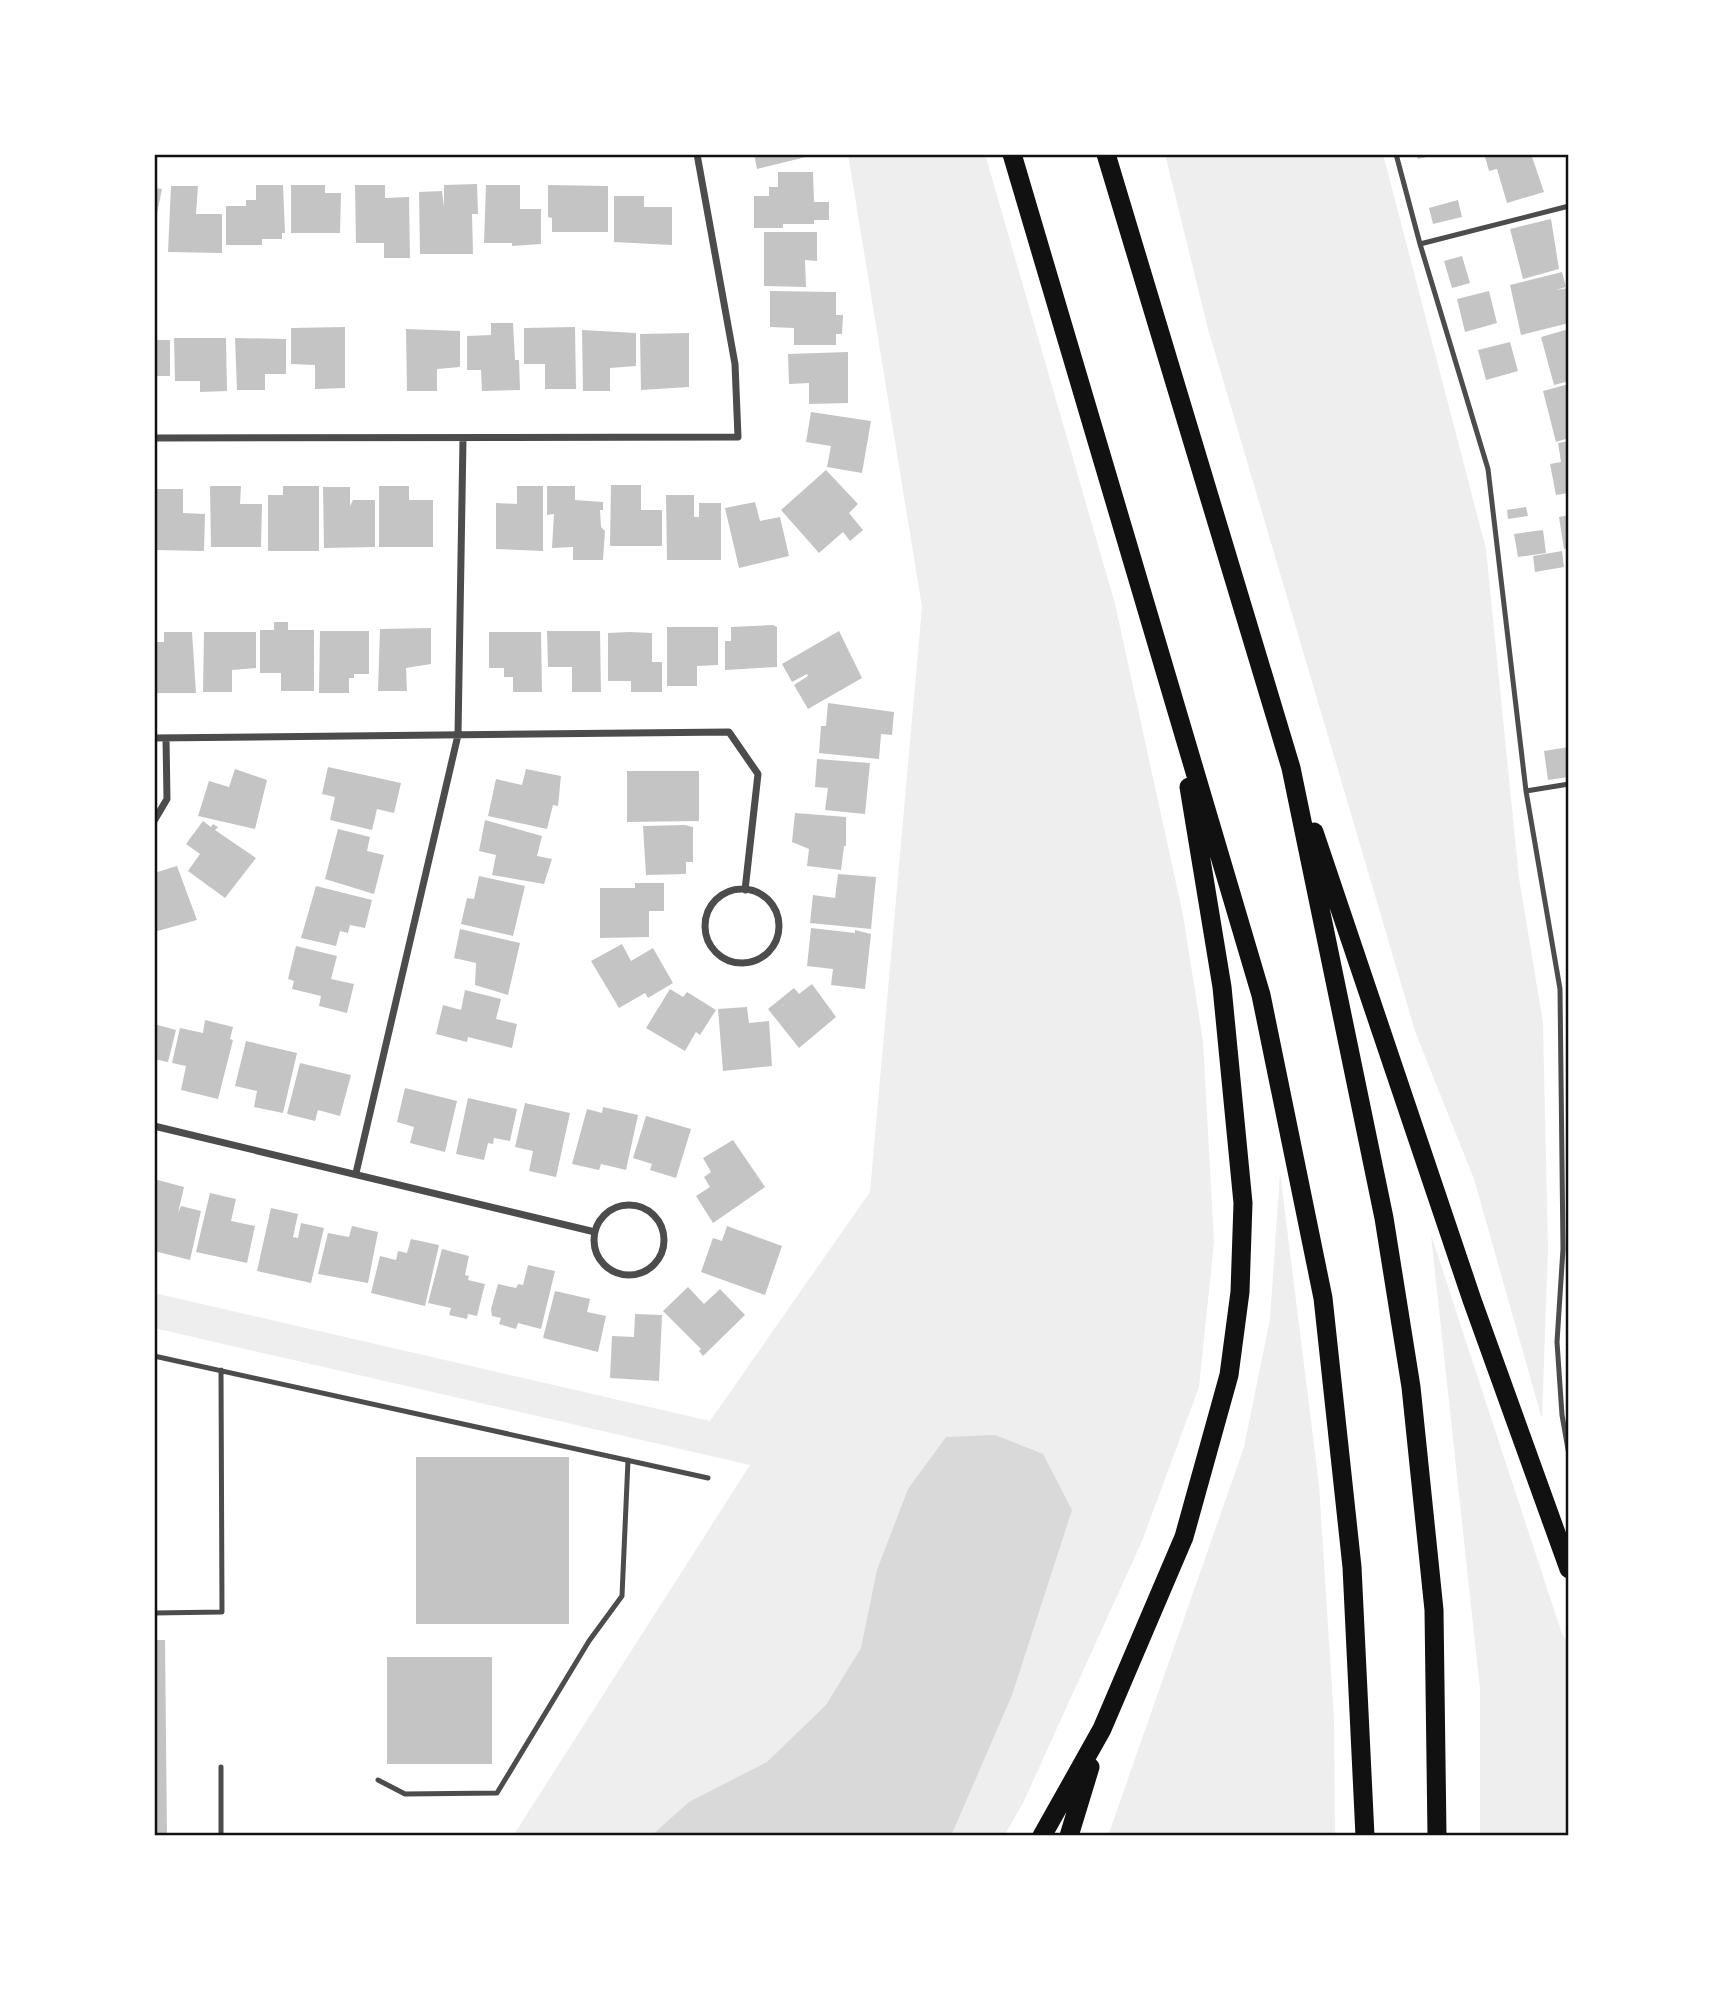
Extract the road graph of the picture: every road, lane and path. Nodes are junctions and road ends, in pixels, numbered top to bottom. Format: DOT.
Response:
graph roads {
  1 [pos="697,154"];
  2 [pos="1012,154"];
  3 [pos="1105,154"];
  4 [pos="1396,154"];
  5 [pos="1569,206"];
  6 [pos="1420,244"];
  7 [pos="154,438"];
  8 [pos="463,439"];
  9 [pos="1176,707"];
  10 [pos="458,735"];
  11 [pos="154,738"];
  12 [pos="166,738"];
  13 [pos="1291,768"];
  14 [pos="1569,784"];
  15 [pos="1526,791"];
  16 [pos="154,821"];
  17 [pos="745,890"];
  18 [pos="154,1126"];
  19 [pos="1566,1151"];
  20 [pos="356,1173"];
  21 [pos="595,1233"];
  22 [pos="154,1356"];
  23 [pos="221,1370"];
  24 [pos="1568,1444"];
  25 [pos="1569,1455"];
  26 [pos="628,1460"];
  27 [pos="708,1478"];
  28 [pos="1569,1569"];
  29 [pos="154,1613"];
  30 [pos="1102,1729"];
  31 [pos="221,1767"];
  32 [pos="379,1780"];
  33 [pos="221,1836"];
  34 [pos="1042,1836"];
  35 [pos="1069,1836"];
  36 [pos="1366,1836"];
  37 [pos="1437,1836"];
  1 -- 8 [label="street"];
  2 -- 9 [label="highway"];
  3 -- 13 [label="highway"];
  4 -- 6 [label="lane"];
  5 -- 6 [label="lane"];
  6 -- 15 [label="lane"];
  7 -- 8 [label="street"];
  8 -- 10 [label="street"];
  9 -- 30 [label="highway"];
  9 -- 36 [label="highway"];
  10 -- 12 [label="street"];
  10 -- 17 [label="street"];
  10 -- 20 [label="street"];
  11 -- 12 [label="street"];
  12 -- 16 [label="street"];
  13 -- 28 [label="highway"];
  13 -- 37 [label="highway"];
  14 -- 15 [label="lane"];
  15 -- 19 [label="lane"];
  17 -- 17 [label="street"];
  18 -- 20 [label="street"];
  19 -- 24 [label="lane"];
  20 -- 21 [label="street"];
  21 -- 21 [label="street"];
  22 -- 23 [label="lane"];
  23 -- 26 [label="lane"];
  23 -- 29 [label="lane"];
  24 -- 25 [label="lane"];
  26 -- 27 [label="lane"];
  26 -- 32 [label="lane"];
  30 -- 34 [label="highway"];
  30 -- 35 [label="highway"];
  31 -- 33 [label="lane"];
}
